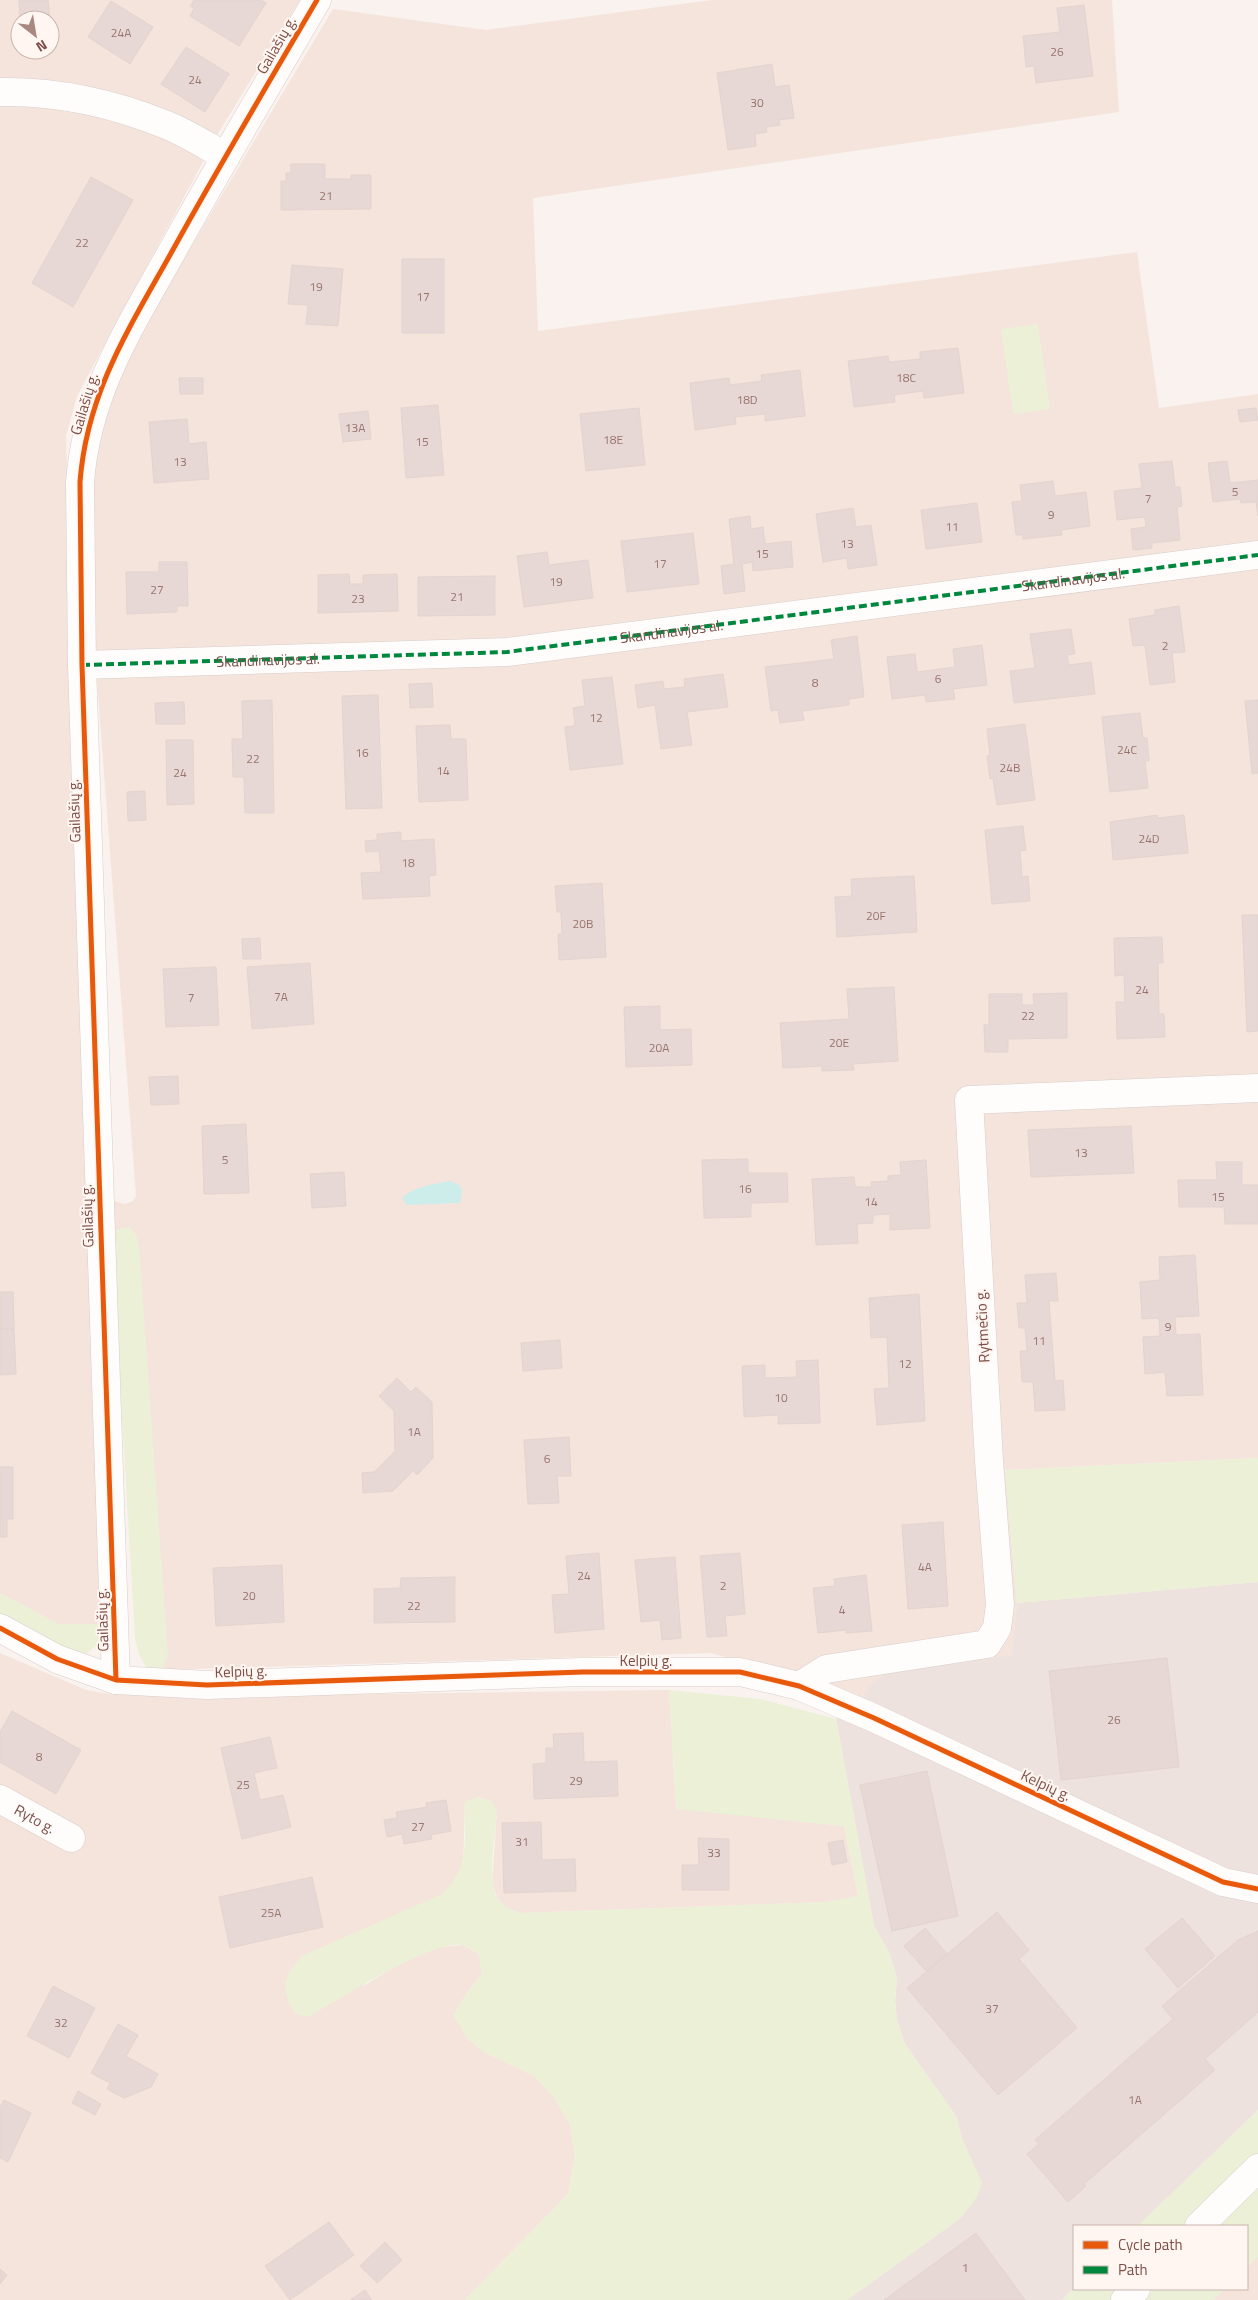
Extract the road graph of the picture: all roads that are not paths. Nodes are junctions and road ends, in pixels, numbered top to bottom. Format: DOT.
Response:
graph roads {
  1 [pos="317,0"];
  2 [pos="0,92"];
  3 [pos="225,156"];
  4 [pos="1258,555"];
  5 [pos="82,665"];
  6 [pos="1258,1088"];
  7 [pos="0,1628"];
  8 [pos="116,1680"];
  9 [pos="800,1686"];
  10 [pos="0,1799"];
  11 [pos="71,1838"];
  12 [pos="1258,1889"];
  13 [pos="1258,2168"];
  14 [pos="1200,2225"];
  15 [pos="1135,2290"];
  16 [pos="1125,2300"];
  1 -- 3 [label="street, Gailašių g."];
  2 -- 3 [label="street"];
  3 -- 5 [label="street, Gailašių g."];
  4 -- 5 [label="street, Skandinavijos al."];
  5 -- 8 [label="street, Gailašių g."];
  6 -- 9 [label="street, Rytmečio g."];
  7 -- 8 [label="street, Kelpių g."];
  8 -- 9 [label="street, Kelpių g."];
  9 -- 12 [label="street, Kelpių g."];
  10 -- 11 [label="street, Ryto g."];
  13 -- 14 [label="street"];
  15 -- 16 [label="street"];
}
